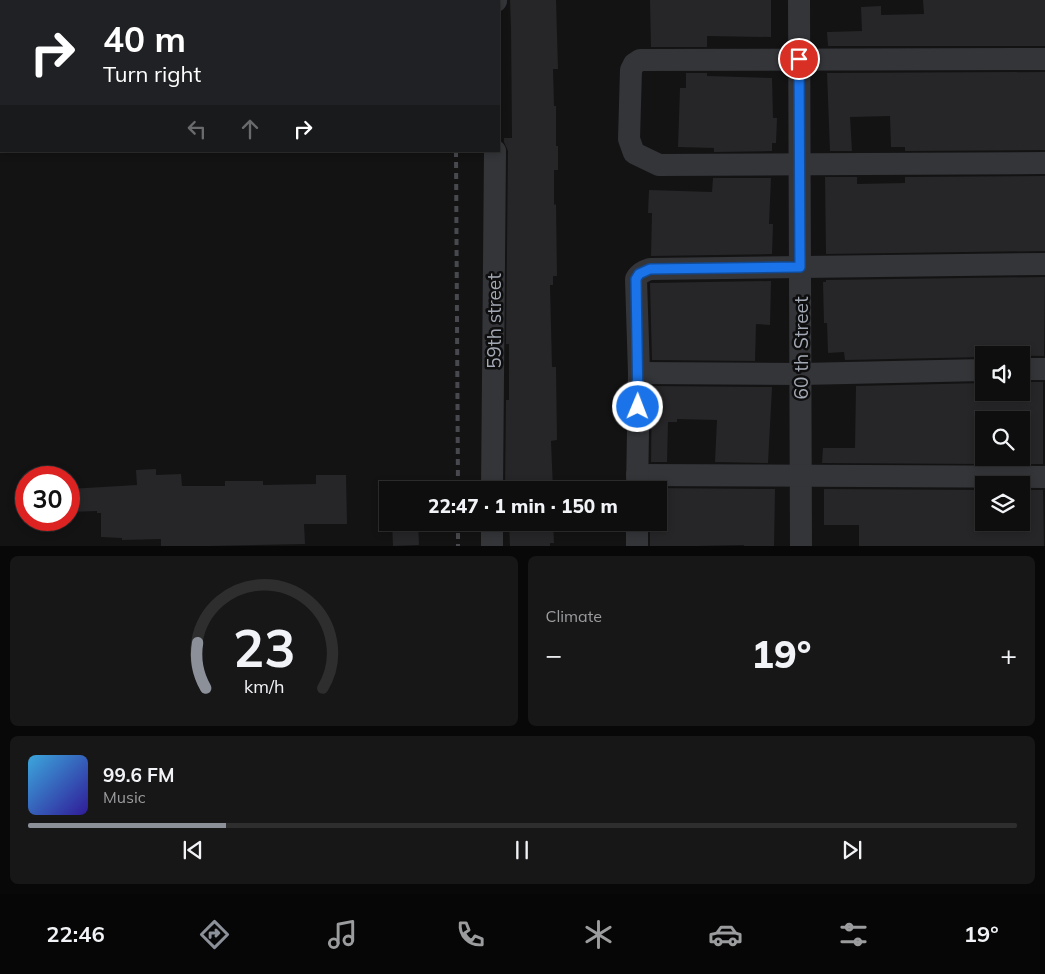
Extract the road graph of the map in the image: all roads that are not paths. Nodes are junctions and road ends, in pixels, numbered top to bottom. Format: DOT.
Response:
graph roads {
  1 [pos="800,0"];
  2 [pos="799,59"];
  3 [pos="1045,59"];
  4 [pos="495,152"];
  5 [pos="1045,163"];
  6 [pos="800,164"];
  7 [pos="1045,264"];
  8 [pos="800,267"];
  9 [pos="1030,369"];
  10 [pos="1045,369"];
  11 [pos="975,370"];
  12 [pos="639,373"];
  13 [pos="801,374"];
  14 [pos="802,476"];
  15 [pos="1045,476"];
  16 [pos="492,481"];
  17 [pos="637,481"];
  18 [pos="667,482"];
  19 [pos="492,531"];
  20 [pos="637,531"];
  21 [pos="492,546"];
  22 [pos="637,546"];
  23 [pos="802,546"];
  1 -- 2 [label="street, 60 th Street"];
  2 -- 3 [label="street"];
  2 -- 6 [label="street, 60 th Street"];
  2 -- 6 [label="street"];
  4 -- 16 [label="street, 59th street"];
  5 -- 6 [label="street"];
  6 -- 8 [label="street, 60 th Street"];
  7 -- 8 [label="street"];
  8 -- 12 [label="street"];
  8 -- 13 [label="street, 60 th Street"];
  9 -- 10 [label="street"];
  11 -- 13 [label="street"];
  12 -- 13 [label="street"];
  12 -- 17 [label="street"];
  13 -- 14 [label="street, 60 th Street"];
  14 -- 15 [label="street"];
  14 -- 18 [label="street"];
  14 -- 23 [label="street, 60 th Street"];
  19 -- 21 [label="street"];
  20 -- 22 [label="street"];
}
